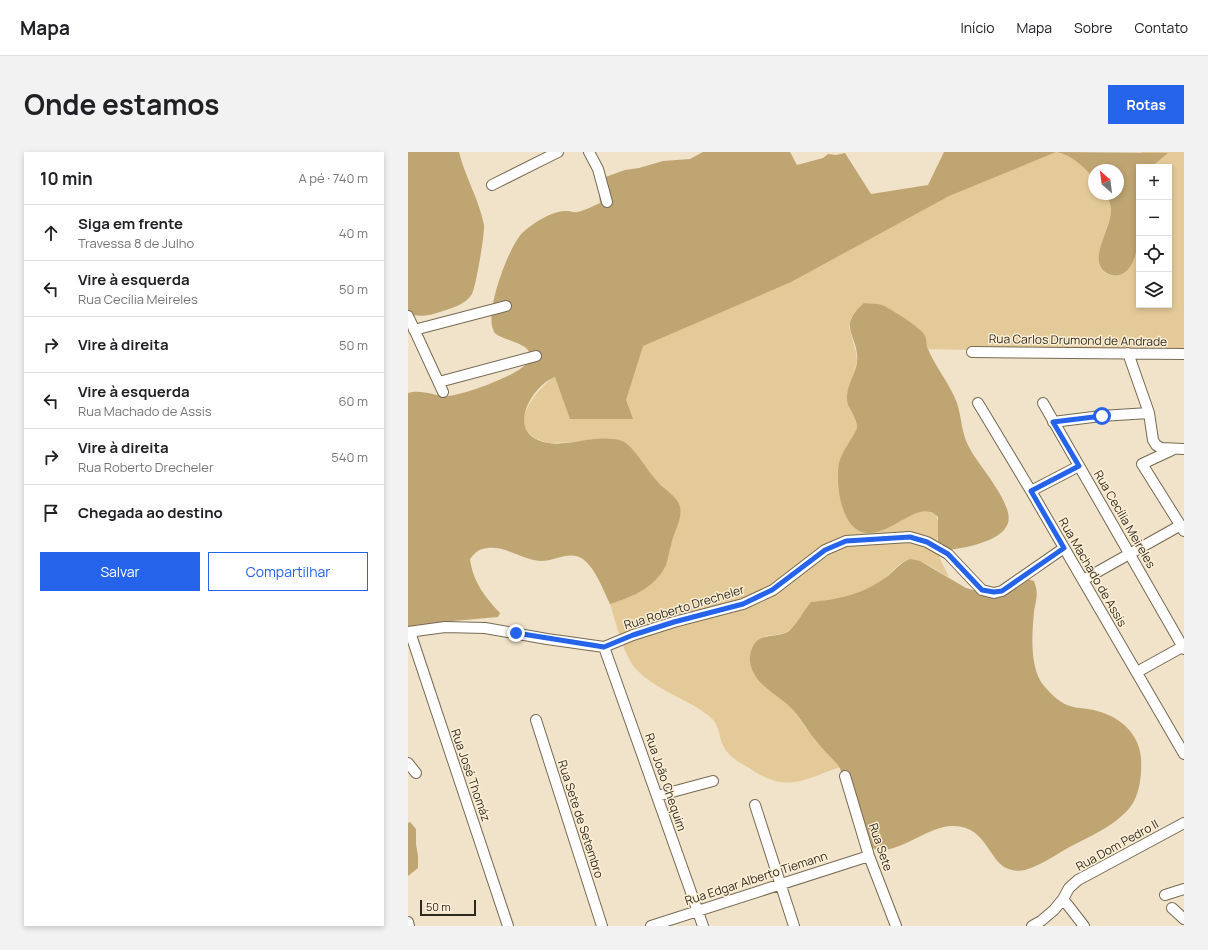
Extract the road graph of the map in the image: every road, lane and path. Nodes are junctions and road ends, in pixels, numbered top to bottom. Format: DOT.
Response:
graph roads {
  1 [pos="558,152"];
  2 [pos="589,152"];
  3 [pos="492,185"];
  4 [pos="607,202"];
  5 [pos="506,306"];
  6 [pos="408,316"];
  7 [pos="414,330"];
  8 [pos="972,352"];
  9 [pos="1128,353"];
  10 [pos="1184,354"];
  11 [pos="536,356"];
  12 [pos="439,382"];
  13 [pos="443,392"];
  14 [pos="978,403"];
  15 [pos="1043,403"];
  16 [pos="1149,413"];
  17 [pos="1053,422"];
  18 [pos="1179,449"];
  19 [pos="1079,466"];
  20 [pos="1031,491"];
  21 [pos="1182,528"];
  22 [pos="1064,548"];
  23 [pos="1130,553"];
  24 [pos="1083,580"];
  25 [pos="409,632"];
  26 [pos="604,647"];
  27 [pos="1184,647"];
  28 [pos="1137,672"];
  29 [pos="536,720"];
  30 [pos="1184,754"];
  31 [pos="408,763"];
  32 [pos="416,773"];
  33 [pos="845,776"];
  34 [pos="713,781"];
  35 [pos="657,796"];
  36 [pos="755,805"];
  37 [pos="1184,823"];
  38 [pos="869,856"];
  39 [pos="780,884"];
  40 [pos="1184,889"];
  41 [pos="1165,895"];
  42 [pos="1063,899"];
  43 [pos="1172,908"];
  44 [pos="697,910"];
  45 [pos="1184,919"];
  46 [pos="408,922"];
  47 [pos="409,926"];
  48 [pos="508,926"];
  49 [pos="602,926"];
  50 [pos="651,926"];
  51 [pos="703,926"];
  52 [pos="794,926"];
  53 [pos="896,926"];
  54 [pos="1032,926"];
  55 [pos="1084,926"];
  1 -- 3 [label="street"];
  2 -- 4 [label="street"];
  5 -- 7 [label="street"];
  6 -- 7 [label="street"];
  7 -- 12 [label="street"];
  8 -- 9 [label="street, Rua Carlos Drumond de Andrade"];
  9 -- 10 [label="street, Rua Carlos Drumond de Andrade"];
  9 -- 16 [label="street"];
  11 -- 12 [label="street"];
  12 -- 13 [label="street"];
  14 -- 20 [label="street, Rua Machado de Assis"];
  15 -- 17 [label="street, Rua Cecília Meireles"];
  16 -- 17 [label="street"];
  16 -- 18 [label="street"];
  17 -- 19 [label="street, Rua Cecília Meireles"];
  18 -- 21 [label="street"];
  19 -- 20 [label="street"];
  19 -- 23 [label="street, Rua Cecília Meireles"];
  20 -- 22 [label="street, Rua Machado de Assis"];
  21 -- 23 [label="street"];
  22 -- 24 [label="street, Rua Machado de Assis"];
  22 -- 26 [label="street, Rua Roberto Drecheler"];
  23 -- 24 [label="street"];
  23 -- 27 [label="street, Rua Cecília Meireles"];
  24 -- 28 [label="street, Rua Machado de Assis"];
  25 -- 26 [label="street, Rua Roberto Drecheler"];
  25 -- 48 [label="street, Rua José Thomáz"];
  26 -- 35 [label="street, Rua João Chequim"];
  27 -- 28 [label="street"];
  28 -- 30 [label="street, Rua Machado de Assis"];
  29 -- 49 [label="street, Rua Sete de Setembro"];
  31 -- 32 [label="street"];
  33 -- 38 [label="street, Rua Sete"];
  34 -- 35 [label="street"];
  35 -- 44 [label="street, Rua João Chequim"];
  36 -- 39 [label="street"];
  37 -- 42 [label="street, Rua Dom Pedro II"];
  38 -- 39 [label="street, Rua Edgar Alberto Tiemann"];
  38 -- 53 [label="street, Rua Sete"];
  39 -- 44 [label="street, Rua Edgar Alberto Tiemann"];
  39 -- 52 [label="street"];
  40 -- 41 [label="street"];
  42 -- 54 [label="street, Rua Dom Pedro II"];
  42 -- 55 [label="street"];
  43 -- 45 [label="street"];
  44 -- 50 [label="street, Rua Edgar Alberto Tiemann"];
  44 -- 51 [label="street, Rua João Chequim"];
  46 -- 47 [label="street"];
}
